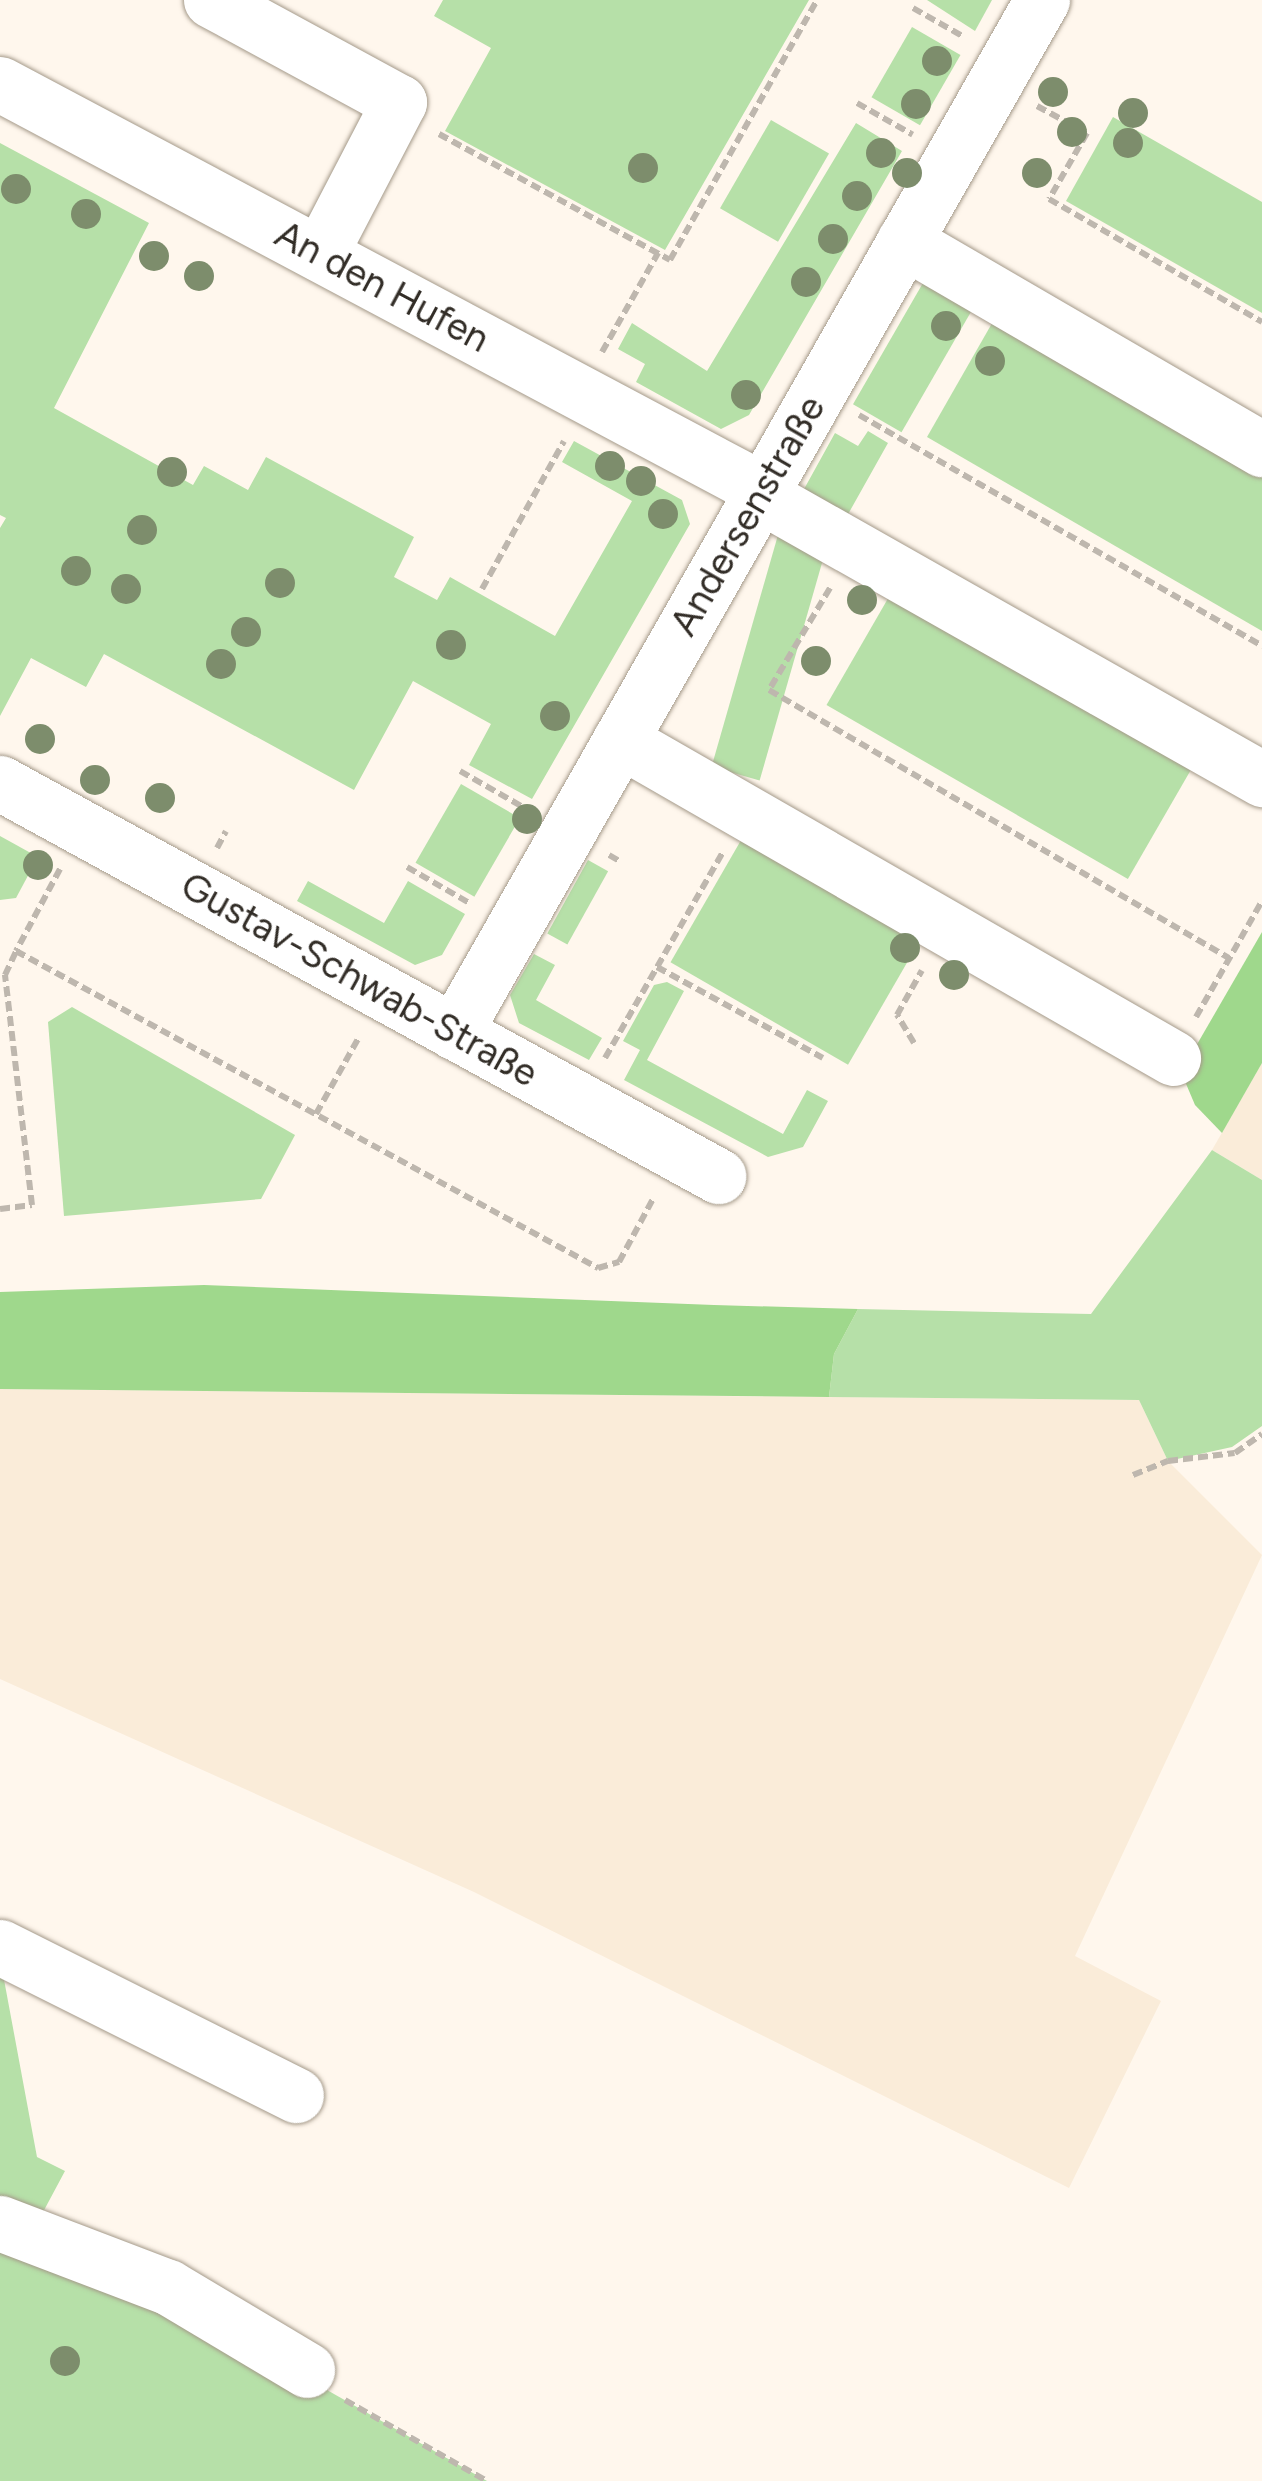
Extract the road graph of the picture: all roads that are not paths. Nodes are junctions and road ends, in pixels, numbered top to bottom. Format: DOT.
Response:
graph roads {
  1 [pos="211,0"];
  2 [pos="1042,0"];
  3 [pos="0,84"];
  4 [pos="904,241"];
  5 [pos="320,254"];
  6 [pos="1262,449"];
  7 [pos="761,492"];
  8 [pos="620,740"];
  9 [pos="1262,779"];
  10 [pos="0,783"];
  11 [pos="454,1032"];
  12 [pos="1173,1058"];
  13 [pos="698,1165"];
  14 [pos="0,1947"];
  15 [pos="296,2095"];
  16 [pos="0,2224"];
  17 [pos="306,2370"];
  1 -- 5 [label="street"];
  2 -- 4 [label="street, Andersenstraße"];
  3 -- 5 [label="street, An den Hufen"];
  4 -- 6 [label="street"];
  4 -- 7 [label="street, Andersenstraße"];
  5 -- 7 [label="street, An den Hufen"];
  7 -- 8 [label="street, Andersenstraße"];
  7 -- 9 [label="street, An den Hufen"];
  8 -- 11 [label="street, Andersenstraße"];
  8 -- 12 [label="street"];
  10 -- 11 [label="street, Gustav-Schwab-Straße"];
  11 -- 13 [label="street, Gustav-Schwab-Straße"];
  14 -- 15 [label="street"];
  16 -- 17 [label="street"];
}
